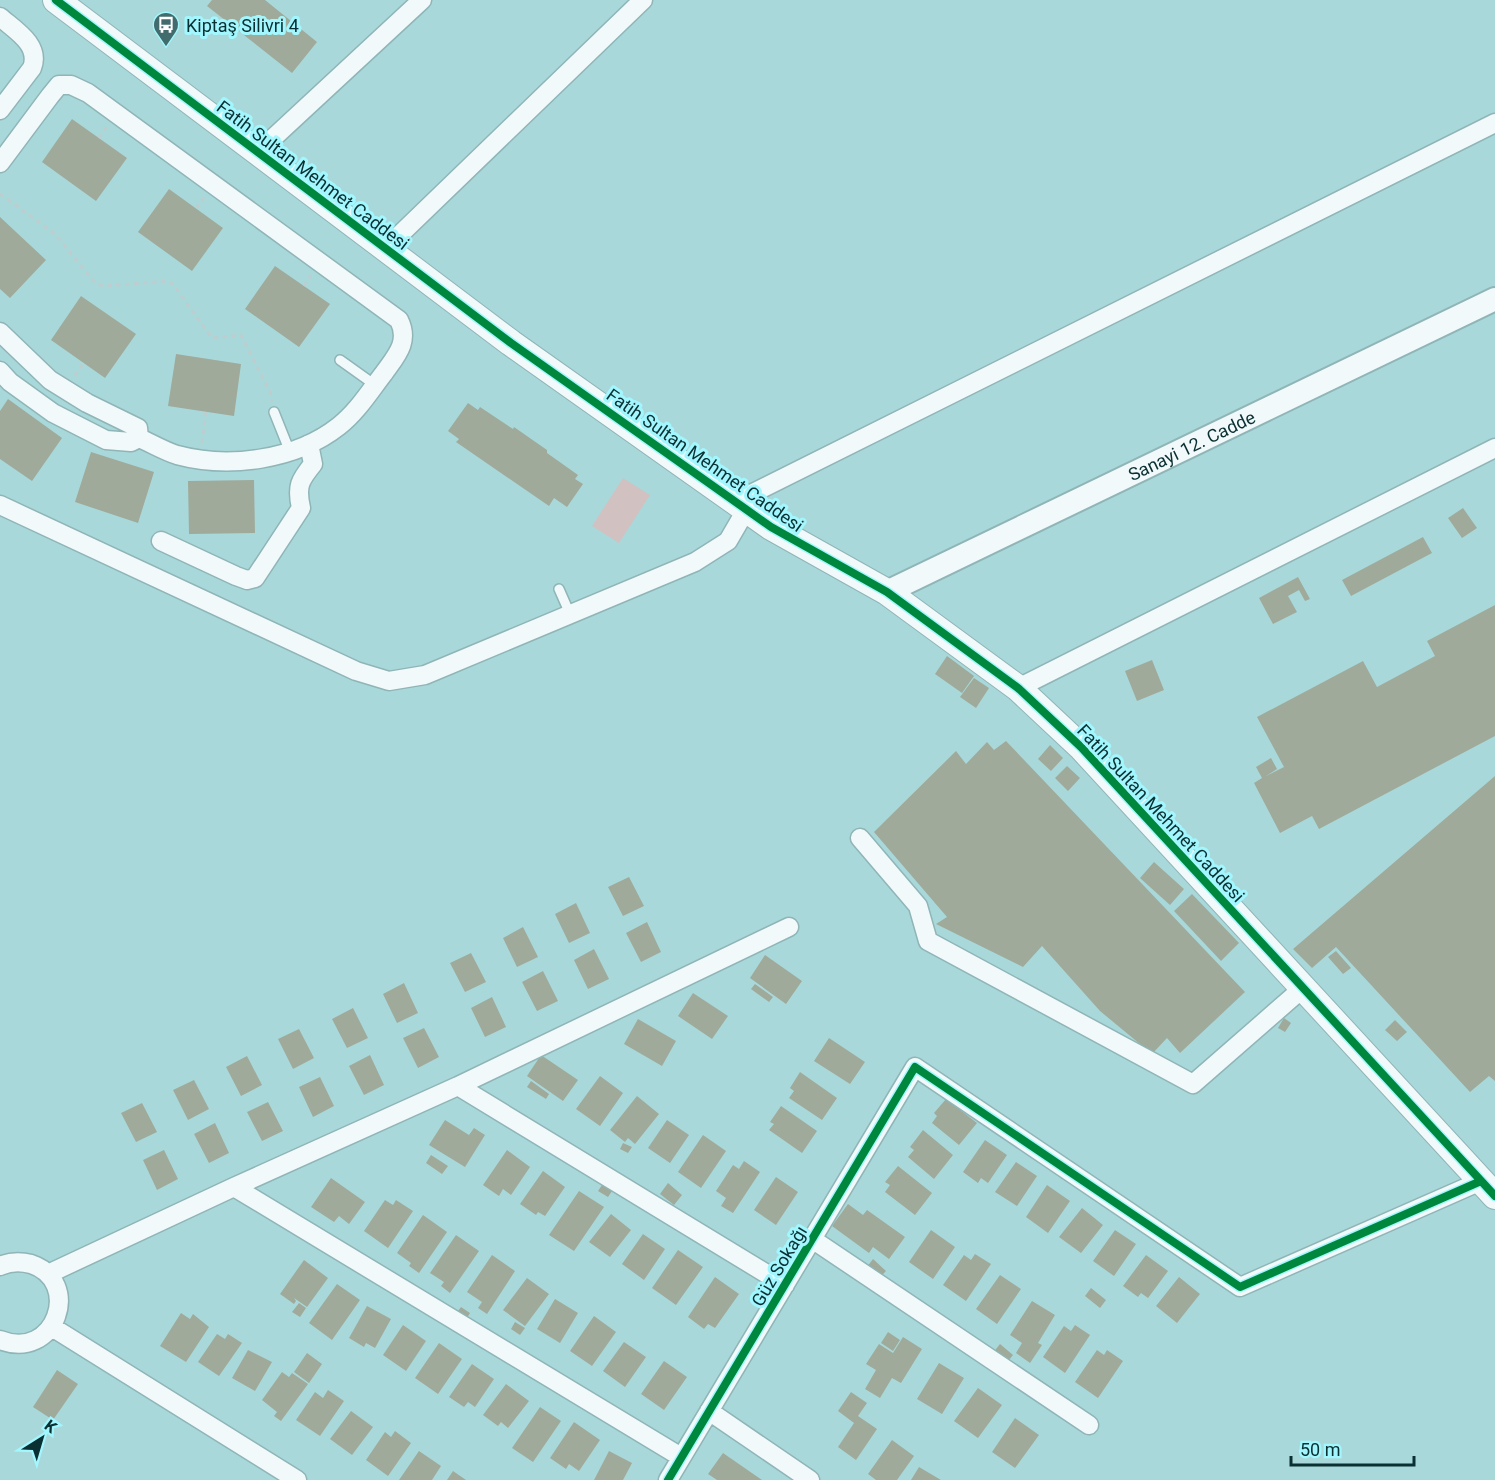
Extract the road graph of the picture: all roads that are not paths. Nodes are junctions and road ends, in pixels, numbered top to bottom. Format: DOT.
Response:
graph roads {
  1 [pos="56,0"];
  2 [pos="422,0"];
  3 [pos="643,0"];
  4 [pos="0,17"];
  5 [pos="1,108"];
  6 [pos="1495,123"];
  7 [pos="258,152"];
  8 [pos="0,163"];
  9 [pos="386,248"];
  10 [pos="1495,299"];
  11 [pos="0,332"];
  12 [pos="340,360"];
  13 [pos="0,371"];
  14 [pos="375,385"];
  15 [pos="274,412"];
  16 [pos="139,438"];
  17 [pos="309,444"];
  18 [pos="1495,448"];
  19 [pos="290,452"];
  20 [pos="0,504"];
  21 [pos="741,506"];
  22 [pos="161,541"];
  23 [pos="559,589"];
  24 [pos="887,592"];
  25 [pos="570,614"];
  26 [pos="1018,688"];
  27 [pos="860,838"];
  28 [pos="789,927"];
  29 [pos="1303,988"];
  30 [pos="458,1086"];
  31 [pos="234,1186"];
  32 [pos="1488,1188"];
  33 [pos="812,1239"];
  34 [pos="0,1266"];
  35 [pos="48,1274"];
  36 [pos="785,1285"];
  37 [pos="52,1327"];
  38 [pos="1,1342"];
  39 [pos="709,1411"];
  40 [pos="1089,1425"];
  41 [pos="681,1457"];
  42 [pos="297,1480"];
  43 [pos="668,1480"];
  44 [pos="810,1480"];
  1 -- 7 [label="main road, Fatih Sultan Mehmet Caddesi"];
  2 -- 7 [label="street"];
  3 -- 9 [label="street"];
  4 -- 5 [label="street"];
  6 -- 21 [label="street"];
  7 -- 9 [label="main road, Fatih Sultan Mehmet Caddesi"];
  8 -- 14 [label="street"];
  9 -- 21 [label="main road, Fatih Sultan Mehmet Caddesi"];
  10 -- 24 [label="street, Sanayi 12. Cadde"];
  11 -- 16 [label="street"];
  12 -- 14 [label="lane"];
  13 -- 16 [label="street"];
  14 -- 17 [label="street"];
  15 -- 19 [label="lane"];
  16 -- 19 [label="street"];
  17 -- 19 [label="street"];
  17 -- 22 [label="street"];
  18 -- 26 [label="street"];
  20 -- 25 [label="street"];
  21 -- 24 [label="main road, Fatih Sultan Mehmet Caddesi"];
  21 -- 25 [label="street"];
  23 -- 25 [label="lane"];
  24 -- 26 [label="main road, Fatih Sultan Mehmet Caddesi"];
  26 -- 29 [label="main road, Fatih Sultan Mehmet Caddesi"];
  27 -- 29 [label="street"];
  28 -- 30 [label="street"];
  29 -- 32 [label="main road, Fatih Sultan Mehmet Caddesi"];
  30 -- 31 [label="street"];
  30 -- 36 [label="street"];
  31 -- 35 [label="street"];
  31 -- 41 [label="street"];
  32 -- 33 [label="street, Güz Sokağı"];
  33 -- 36 [label="street, Güz Sokağı"];
  33 -- 40 [label="street"];
  34 -- 35 [label="street"];
  35 -- 37 [label="street"];
  36 -- 39 [label="street, Güz Sokağı"];
  37 -- 38 [label="street"];
  37 -- 42 [label="street"];
  39 -- 41 [label="street, Güz Sokağı"];
  39 -- 44 [label="street"];
  41 -- 43 [label="street, Güz Sokağı"];
}
